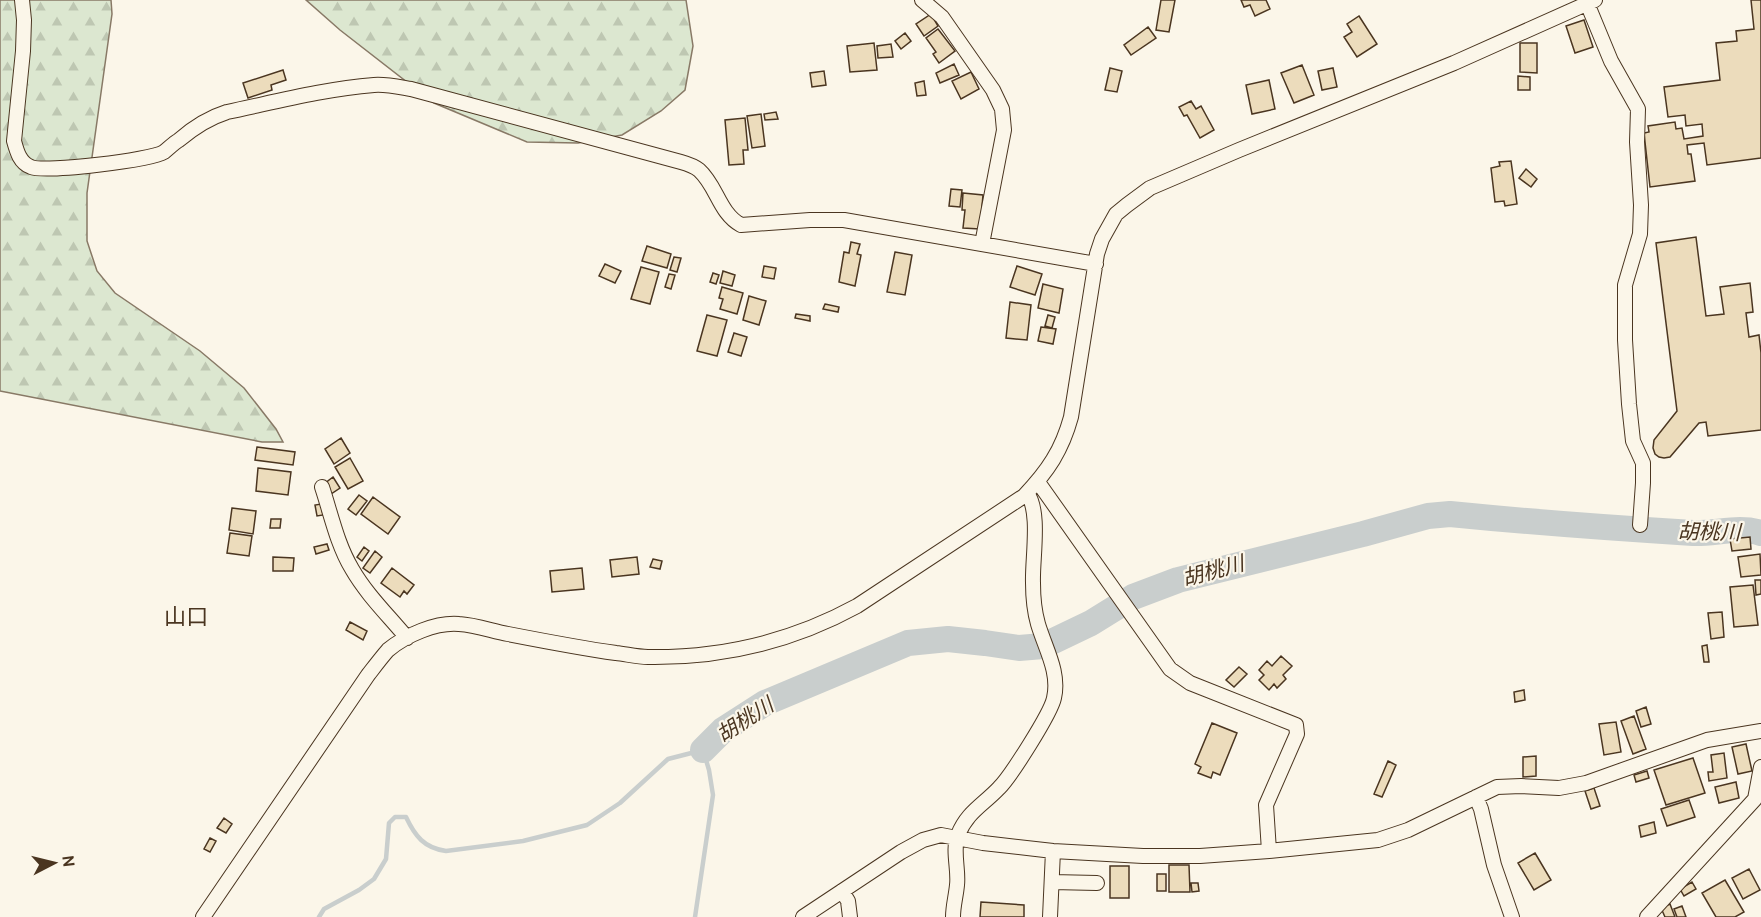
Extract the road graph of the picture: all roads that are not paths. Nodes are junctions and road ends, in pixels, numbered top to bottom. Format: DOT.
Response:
graph roads {
  1 [pos="22,0"];
  2 [pos="922,0"];
  3 [pos="1591,2"];
  4 [pos="982,244"];
  5 [pos="1096,264"];
  6 [pos="1038,482"];
  7 [pos="322,487"];
  8 [pos="1027,493"];
  9 [pos="1640,525"];
  10 [pos="407,638"];
  11 [pos="1761,731"];
  12 [pos="1761,767"];
  13 [pos="1476,797"];
  14 [pos="957,838"];
  15 [pos="1053,851"];
  16 [pos="1269,851"];
  17 [pos="1052,882"];
  18 [pos="1097,883"];
  19 [pos="842,891"];
  20 [pos="203,917"];
  21 [pos="803,917"];
  22 [pos="850,917"];
  23 [pos="953,917"];
  24 [pos="1050,917"];
  25 [pos="1512,917"];
  26 [pos="1647,917"];
  1 -- 4 [label="street"];
  2 -- 4 [label="street"];
  3 -- 5 [label="street"];
  3 -- 9 [label="street"];
  4 -- 5 [label="street"];
  5 -- 6 [label="street"];
  6 -- 8 [label="street"];
  6 -- 16 [label="street"];
  7 -- 10 [label="street"];
  8 -- 10 [label="street"];
  8 -- 14 [label="street"];
  10 -- 20 [label="street"];
  11 -- 13 [label="street"];
  12 -- 26 [label="street"];
  13 -- 16 [label="street"];
  13 -- 25 [label="street"];
  14 -- 15 [label="street"];
  14 -- 19 [label="street"];
  14 -- 23 [label="street"];
  15 -- 16 [label="street"];
  15 -- 17 [label="street"];
  17 -- 18 [label="street"];
  17 -- 24 [label="street"];
  19 -- 21 [label="street"];
  19 -- 22 [label="street"];
}
